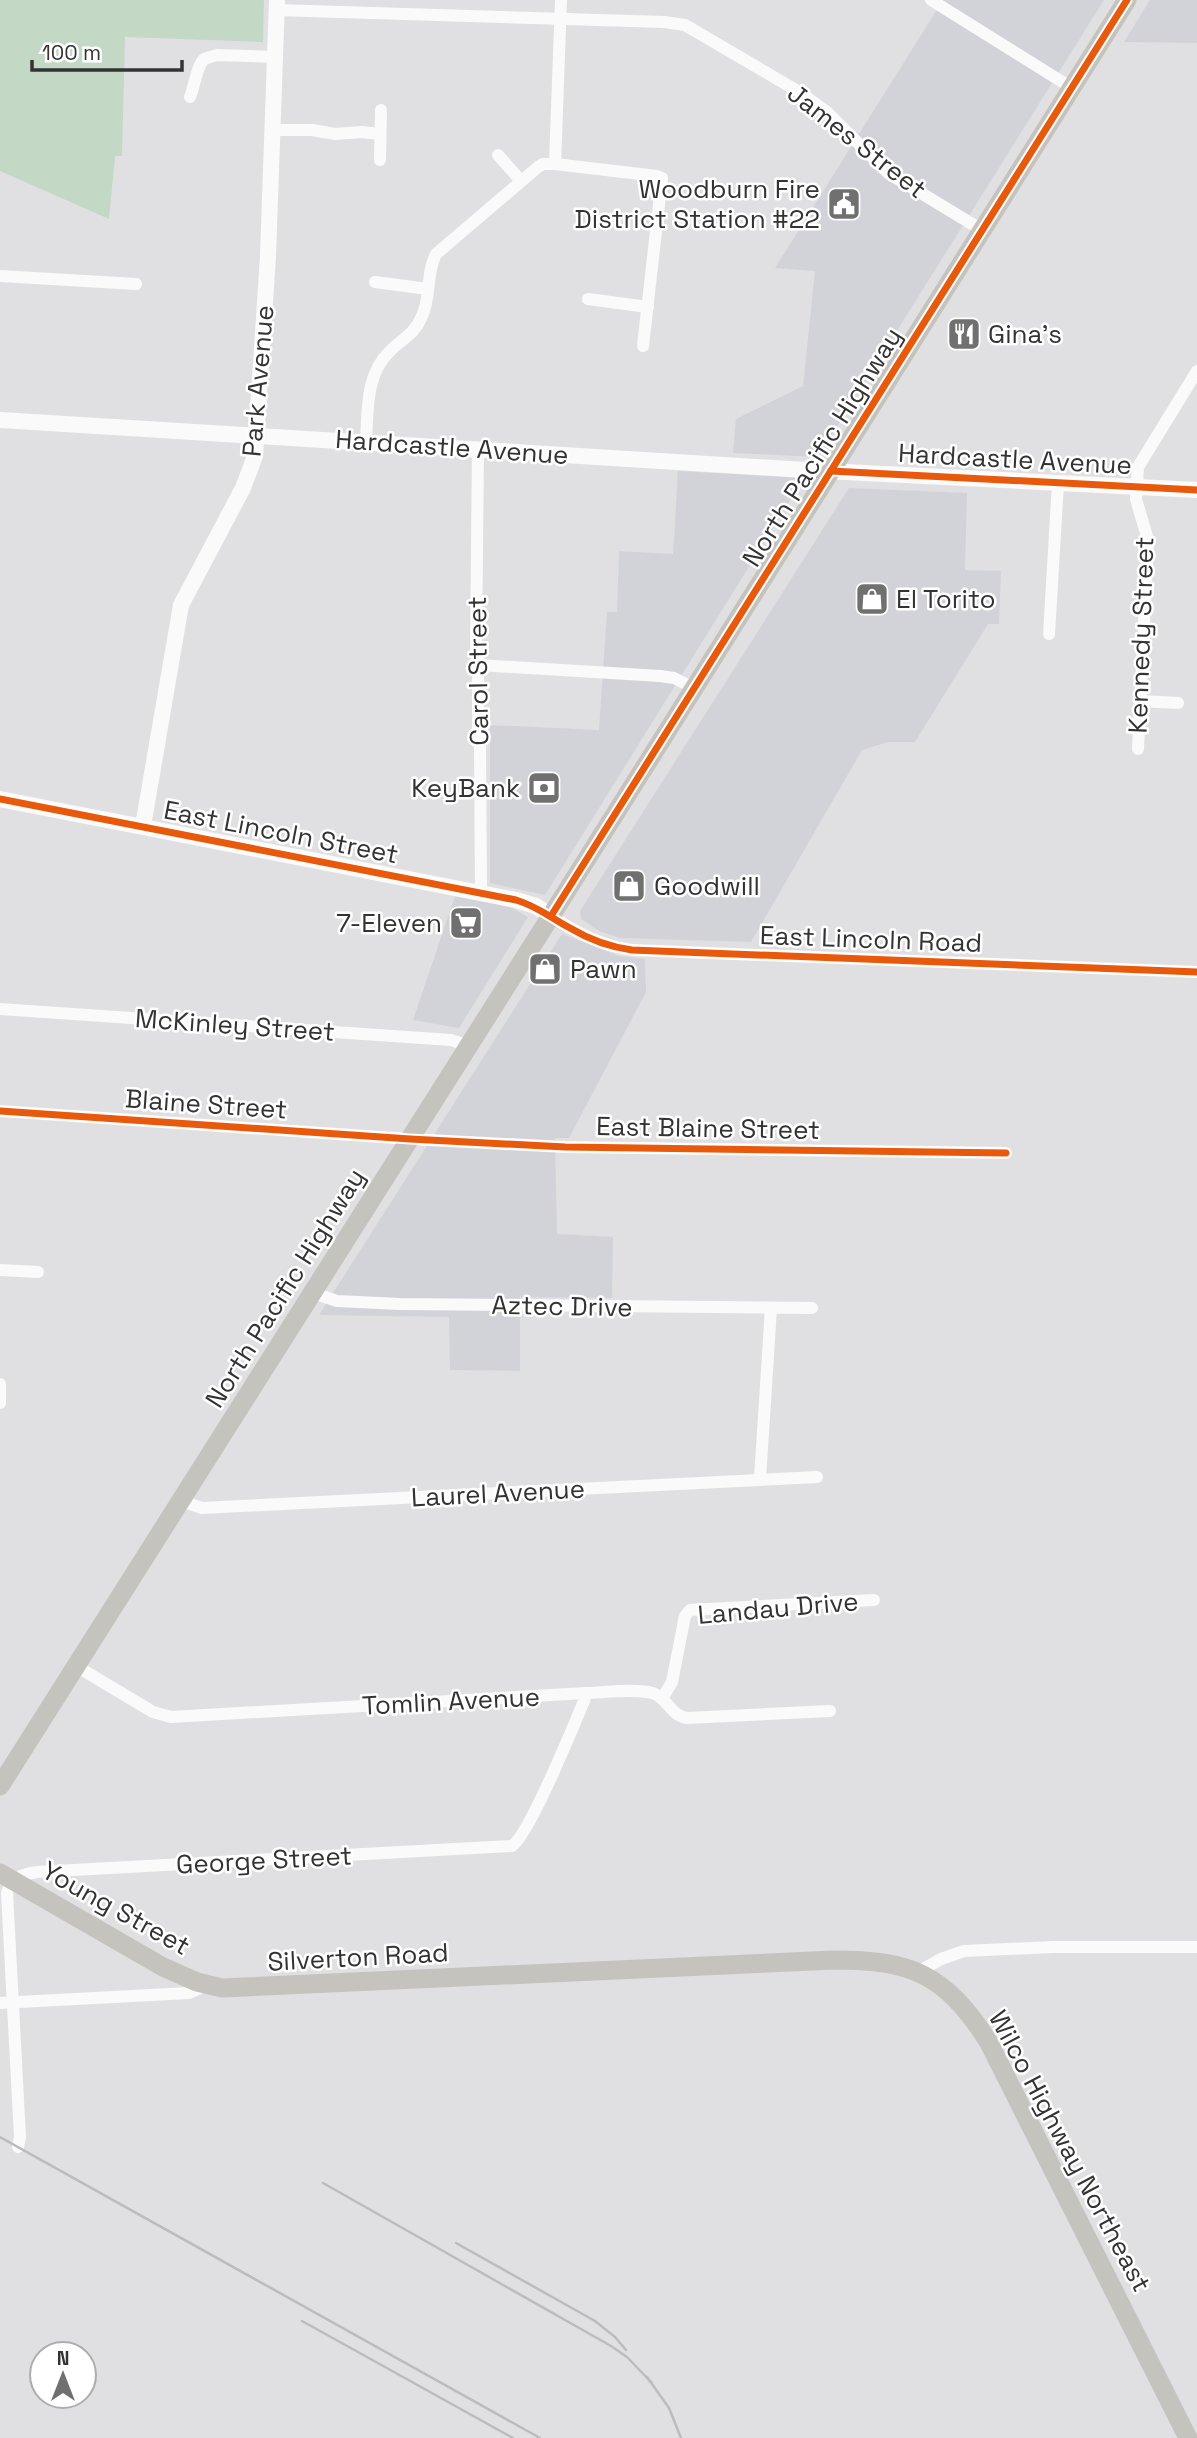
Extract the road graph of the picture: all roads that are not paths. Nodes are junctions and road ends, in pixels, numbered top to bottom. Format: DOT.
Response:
graph roads {
  1 [pos="561,0"];
  2 [pos="931,0"];
  3 [pos="1127,0"];
  4 [pos="277,5"];
  5 [pos="560,19"];
  6 [pos="275,57"];
  7 [pos="1072,88"];
  8 [pos="190,97"];
  9 [pos="381,110"];
  10 [pos="272,130"];
  11 [pos="380,134"];
  12 [pos="498,155"];
  13 [pos="380,160"];
  14 [pos="555,164"];
  15 [pos="521,181"];
  16 [pos="982,230"];
  17 [pos="0,276"];
  18 [pos="375,282"];
  19 [pos="136,284"];
  20 [pos="428,289"];
  21 [pos="588,299"];
  22 [pos="648,307"];
  23 [pos="643,346"];
  24 [pos="1197,371"];
  25 [pos="0,420"];
  26 [pos="257,435"];
  27 [pos="366,442"];
  28 [pos="478,449"];
  29 [pos="831,471"];
  30 [pos="1058,482"];
  31 [pos="1136,487"];
  32 [pos="1197,489"];
  33 [pos="1049,634"];
  34 [pos="478,665"];
  35 [pos="694,688"];
  36 [pos="1140,701"];
  37 [pos="1178,703"];
  38 [pos="1138,749"];
  39 [pos="0,799"];
  40 [pos="143,826"];
  41 [pos="481,892"];
  42 [pos="551,916"];
  43 [pos="1197,972"];
  44 [pos="0,1009"];
  45 [pos="469,1046"];
  46 [pos="0,1111"];
  47 [pos="410,1139"];
  48 [pos="1006,1153"];
  49 [pos="0,1270"];
  50 [pos="38,1272"];
  51 [pos="313,1293"];
  52 [pos="771,1308"];
  53 [pos="812,1308"];
  54 [pos="0,1384"];
  55 [pos="0,1403"];
  56 [pos="817,1477"];
  57 [pos="760,1479"];
  58 [pos="181,1501"];
  59 [pos="874,1600"];
  60 [pos="76,1666"];
  61 [pos="586,1693"];
  62 [pos="662,1699"];
  63 [pos="830,1711"];
  64 [pos="0,1786"];
  65 [pos="7,1876"];
  66 [pos="1197,1947"];
  67 [pos="720,1965"];
  68 [pos="918,1972"];
  69 [pos="207,1985"];
  70 [pos="7,2003"];
  71 [pos="18,2147"];
  72 [pos="1188,2438"];
  1 -- 5 [label="street"];
  2 -- 7 [label="street"];
  3 -- 7 [label="main road, North Pacific Highway"];
  4 -- 5 [label="street, James Street"];
  4 -- 6 [label="street, Park Avenue"];
  5 -- 14 [label="street"];
  5 -- 16 [label="street, James Street"];
  6 -- 8 [label="street"];
  6 -- 10 [label="street, Park Avenue"];
  7 -- 16 [label="main road, North Pacific Highway"];
  9 -- 11 [label="street"];
  10 -- 11 [label="street"];
  10 -- 26 [label="street, Park Avenue"];
  11 -- 13 [label="street"];
  12 -- 15 [label="street"];
  14 -- 15 [label="street"];
  14 -- 22 [label="street"];
  15 -- 20 [label="street"];
  16 -- 29 [label="main road, North Pacific Highway"];
  17 -- 19 [label="street"];
  18 -- 20 [label="street"];
  20 -- 27 [label="street"];
  21 -- 22 [label="street"];
  22 -- 23 [label="street"];
  24 -- 31 [label="street, Kennedy Street"];
  25 -- 26 [label="street, Hardcastle Avenue"];
  26 -- 27 [label="street, Hardcastle Avenue"];
  26 -- 40 [label="street, Park Avenue"];
  27 -- 28 [label="street, Hardcastle Avenue"];
  28 -- 29 [label="street, Hardcastle Avenue"];
  28 -- 34 [label="street, Carol Street"];
  29 -- 30 [label="street, Hardcastle Avenue"];
  29 -- 35 [label="main road, North Pacific Highway"];
  30 -- 31 [label="street, Hardcastle Avenue"];
  30 -- 33 [label="street"];
  31 -- 32 [label="street, Hardcastle Avenue"];
  31 -- 36 [label="street, Kennedy Street"];
  34 -- 35 [label="street"];
  34 -- 41 [label="street, Carol Street"];
  35 -- 42 [label="main road, North Pacific Highway"];
  36 -- 37 [label="street"];
  36 -- 38 [label="street, Kennedy Street"];
  39 -- 40 [label="street, East Lincoln Street"];
  40 -- 41 [label="street, East Lincoln Street"];
  41 -- 42 [label="street, East Lincoln Street"];
  42 -- 43 [label="street, East Lincoln Road"];
  42 -- 45 [label="main road, North Pacific Highway"];
  44 -- 45 [label="street, McKinley Street"];
  45 -- 47 [label="main road, North Pacific Highway"];
  46 -- 47 [label="street, Blaine Street"];
  47 -- 48 [label="street, East Blaine Street"];
  47 -- 51 [label="main road, North Pacific Highway"];
  49 -- 50 [label="street"];
  51 -- 52 [label="street, Aztec Drive"];
  51 -- 58 [label="main road, North Pacific Highway"];
  52 -- 53 [label="street, Aztec Drive"];
  52 -- 57 [label="street"];
  54 -- 55 [label="street"];
  56 -- 57 [label="street, Laurel Avenue"];
  57 -- 58 [label="street, Laurel Avenue"];
  58 -- 60 [label="main road, North Pacific Highway"];
  59 -- 62 [label="street, Landau Drive"];
  60 -- 61 [label="street, Tomlin Avenue"];
  60 -- 64 [label="main road, North Pacific Highway"];
  61 -- 62 [label="street, Tomlin Avenue"];
  61 -- 65 [label="street, George Street"];
  62 -- 63 [label="street, Tomlin Avenue"];
  65 -- 69 [label="main road, Young Street"];
  65 -- 70 [label="street"];
  66 -- 68 [label="street"];
  67 -- 68 [label="main road, Wilco Highway Northeast"];
  67 -- 69 [label="main road, Silverton Road"];
  68 -- 72 [label="main road, Wilco Highway Northeast"];
  69 -- 70 [label="street, Silverton Road"];
  70 -- 71 [label="street"];
}
